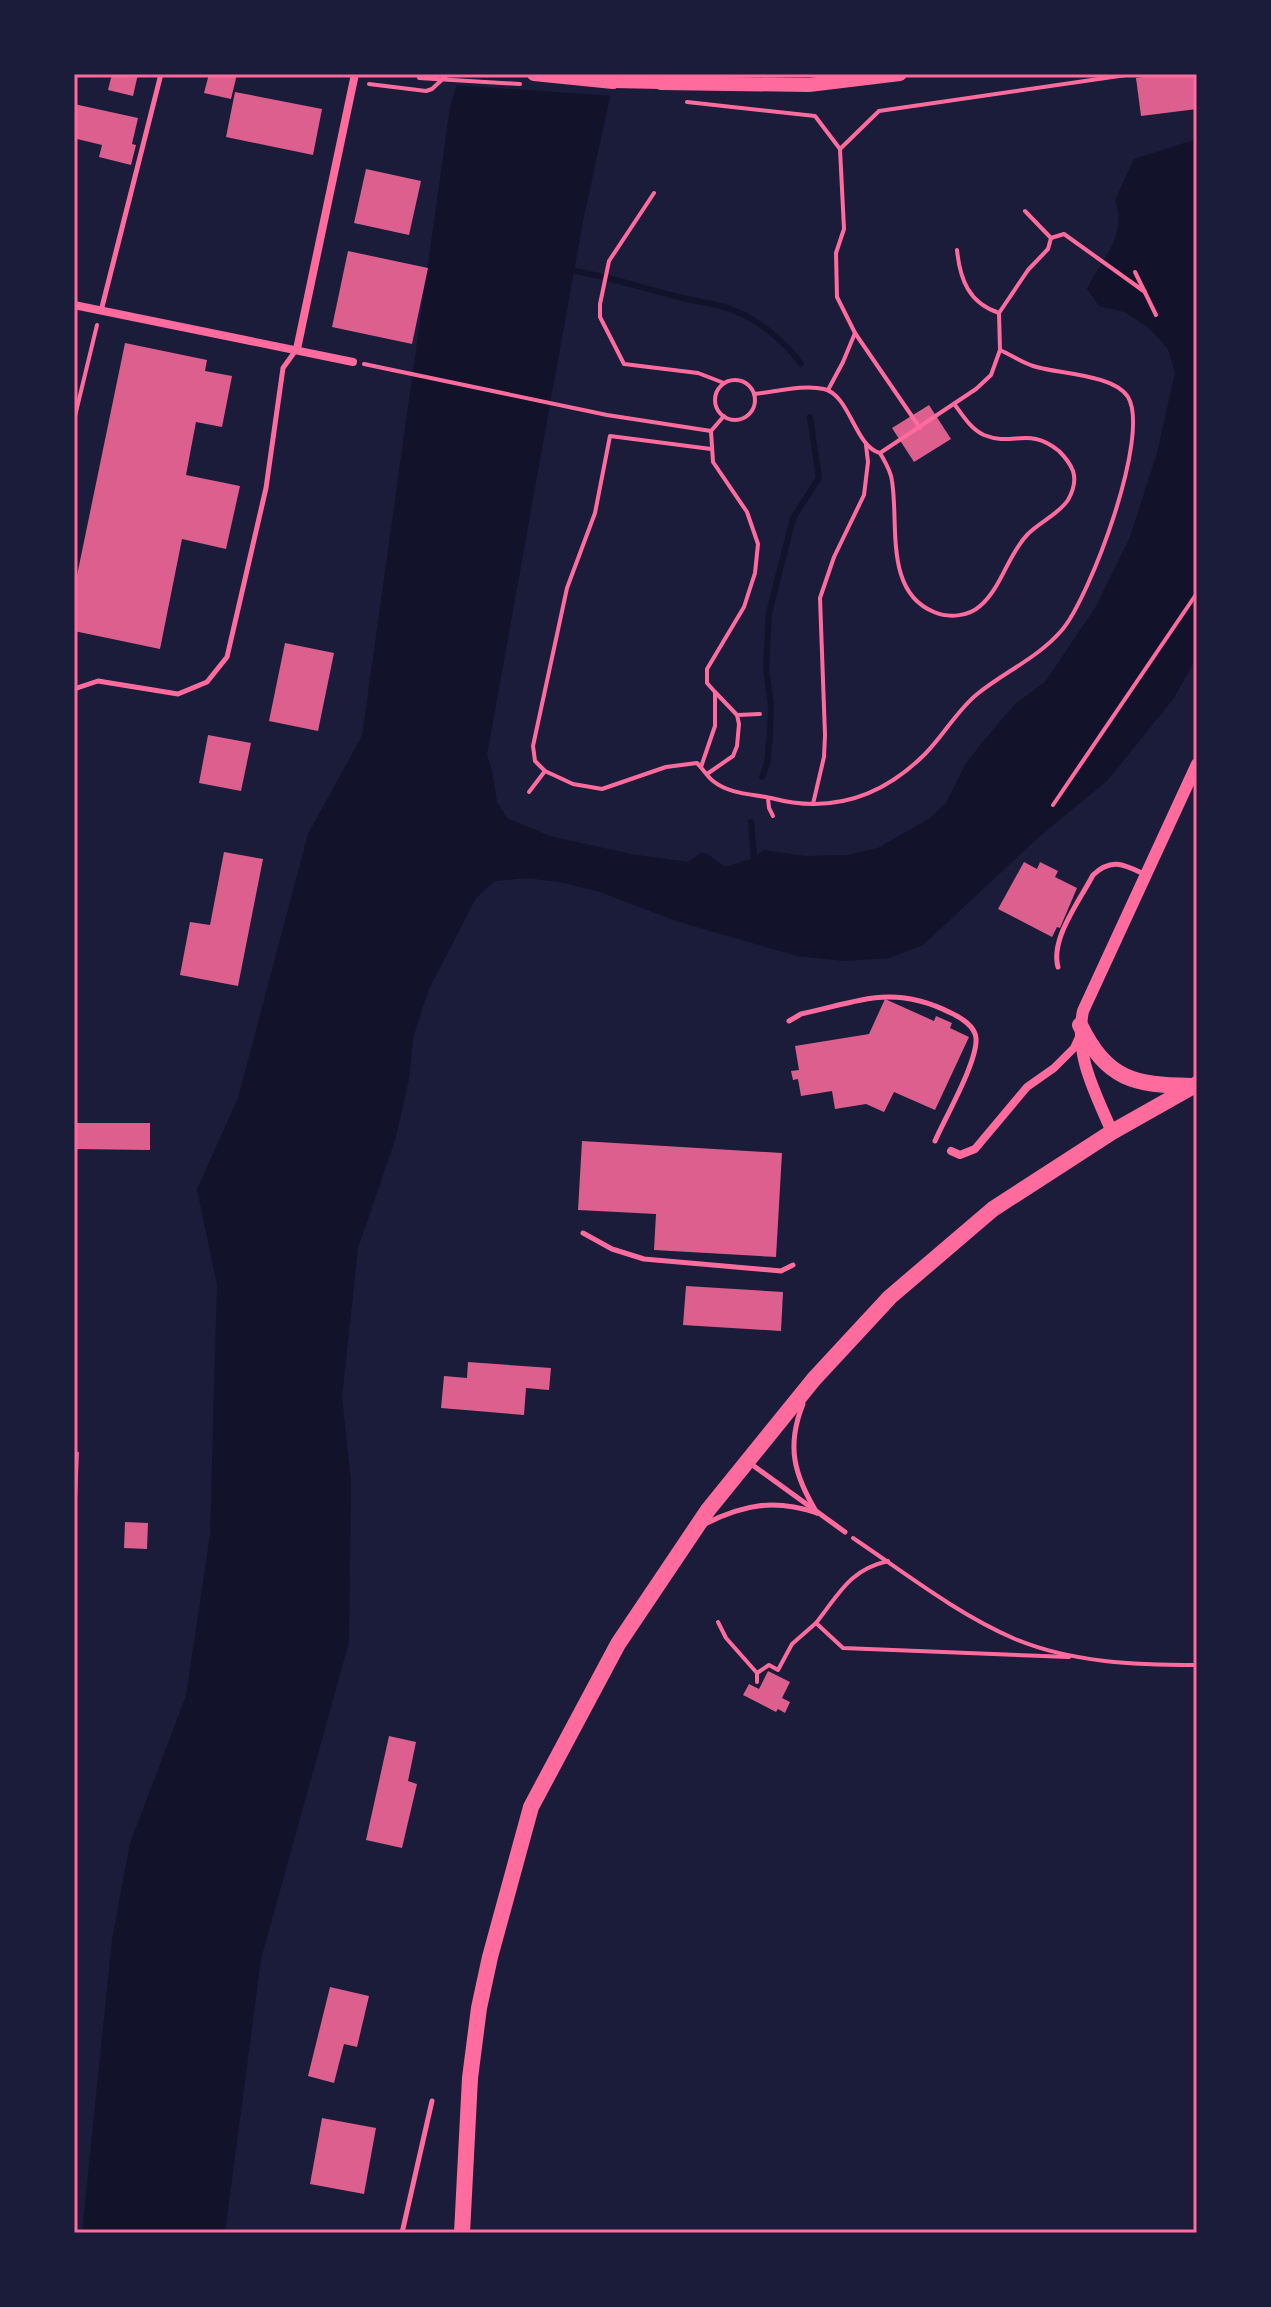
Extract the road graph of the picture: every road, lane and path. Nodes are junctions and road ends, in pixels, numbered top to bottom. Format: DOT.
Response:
graph roads {
  1 [pos="161,74"];
  2 [pos="355,74"];
  3 [pos="448,74"];
  4 [pos="534,74"];
  5 [pos="900,74"];
  6 [pos="1133,74"];
  7 [pos="813,79"];
  8 [pos="613,82"];
  9 [pos="661,83"];
  10 [pos="369,84"];
  11 [pos="674,101"];
  12 [pos="840,149"];
  13 [pos="654,193"];
  14 [pos="1025,211"];
  15 [pos="1051,238"];
  16 [pos="957,250"];
  17 [pos="1135,272"];
  18 [pos="1145,292"];
  19 [pos="74,305"];
  20 [pos="101,312"];
  21 [pos="999,313"];
  22 [pos="1156,315"];
  23 [pos="855,333"];
  24 [pos="297,349"];
  25 [pos="1000,350"];
  26 [pos="353,362"];
  27 [pos="724,383"];
  28 [pos="828,390"];
  29 [pos="754,394"];
  30 [pos="955,405"];
  31 [pos="724,416"];
  32 [pos="74,420"];
  33 [pos="920,428"];
  34 [pos="711,431"];
  35 [pos="865,444"];
  36 [pos="711,449"];
  37 [pos="880,453"];
  38 [pos="1197,593"];
  39 [pos="74,689"];
  40 [pos="715,692"];
  41 [pos="760,714"];
  42 [pos="737,715"];
  43 [pos="1197,764"];
  44 [pos="701,767"];
  45 [pos="545,771"];
  46 [pos="706,774"];
  47 [pos="529,792"];
  48 [pos="768,798"];
  49 [pos="813,804"];
  50 [pos="1053,805"];
  51 [pos="773,816"];
  52 [pos="1145,875"];
  53 [pos="1058,967"];
  54 [pos="789,1021"];
  55 [pos="1080,1030"];
  56 [pos="1195,1085"];
  57 [pos="1112,1132"];
  58 [pos="935,1141"];
  59 [pos="951,1151"];
  60 [pos="583,1233"];
  61 [pos="793,1265"];
  62 [pos="821,1371"];
  63 [pos="747,1461"];
  64 [pos="817,1513"];
  65 [pos="694,1531"];
  66 [pos="845,1532"];
  67 [pos="888,1561"];
  68 [pos="718,1622"];
  69 [pos="816,1623"];
  70 [pos="1082,1658"];
  71 [pos="1197,1665"];
  72 [pos="757,1673"];
  73 [pos="757,1682"];
  74 [pos="432,2101"];
  75 [pos="402,2233"];
  76 [pos="462,2233"];
  1 -- 20 [label="lane"];
  2 -- 24 [label="street"];
  3 -- 10 [label="path"];
  4 -- 8 [label="main road"];
  5 -- 7 [label="main road"];
  6 -- 12 [label="path"];
  7 -- 9 [label="main road"];
  8 -- 9 [label="street"];
  11 -- 12 [label="path"];
  12 -- 23 [label="path"];
  13 -- 27 [label="path"];
  14 -- 15 [label="path"];
  15 -- 18 [label="path"];
  15 -- 21 [label="path"];
  16 -- 21 [label="path"];
  17 -- 18 [label="path"];
  18 -- 22 [label="path"];
  19 -- 20 [label="street"];
  20 -- 24 [label="street"];
  20 -- 32 [label="path"];
  21 -- 25 [label="path"];
  23 -- 28 [label="path"];
  23 -- 33 [label="path"];
  24 -- 26 [label="street"];
  24 -- 39 [label="lane"];
  25 -- 30 [label="path"];
  25 -- 49 [label="path"];
  26 -- 34 [label="path"];
  27 -- 29 [label="path"];
  27 -- 31 [label="path"];
  28 -- 29 [label="path"];
  28 -- 35 [label="path"];
  29 -- 31 [label="path"];
  30 -- 33 [label="path"];
  30 -- 37 [label="path"];
  31 -- 34 [label="path"];
  33 -- 37 [label="path"];
  34 -- 36 [label="path"];
  35 -- 37 [label="path"];
  35 -- 49 [label="path"];
  36 -- 40 [label="path"];
  36 -- 45 [label="path"];
  38 -- 50 [label="path"];
  40 -- 42 [label="path"];
  40 -- 44 [label="path"];
  41 -- 42 [label="path"];
  42 -- 46 [label="path"];
  43 -- 52 [label="street"];
  44 -- 45 [label="path"];
  44 -- 46 [label="path"];
  45 -- 47 [label="path"];
  46 -- 48 [label="path"];
  48 -- 49 [label="path"];
  48 -- 51 [label="path"];
  52 -- 53 [label="lane"];
  52 -- 55 [label="street"];
  54 -- 58 [label="lane"];
  55 -- 56 [label="main road"];
  55 -- 57 [label="street"];
  55 -- 59 [label="street"];
  56 -- 57 [label="main road"];
  57 -- 62 [label="main road"];
  60 -- 61 [label="lane"];
  62 -- 63 [label="main road"];
  62 -- 64 [label="lane"];
  63 -- 64 [label="lane"];
  63 -- 65 [label="main road"];
  64 -- 65 [label="lane"];
  64 -- 66 [label="lane"];
  65 -- 76 [label="main road"];
  66 -- 67 [label="path"];
  67 -- 69 [label="path"];
  67 -- 70 [label="path"];
  68 -- 72 [label="path"];
  69 -- 70 [label="path"];
  69 -- 72 [label="path"];
  70 -- 71 [label="path"];
  72 -- 73 [label="path"];
  74 -- 75 [label="lane"];
}
